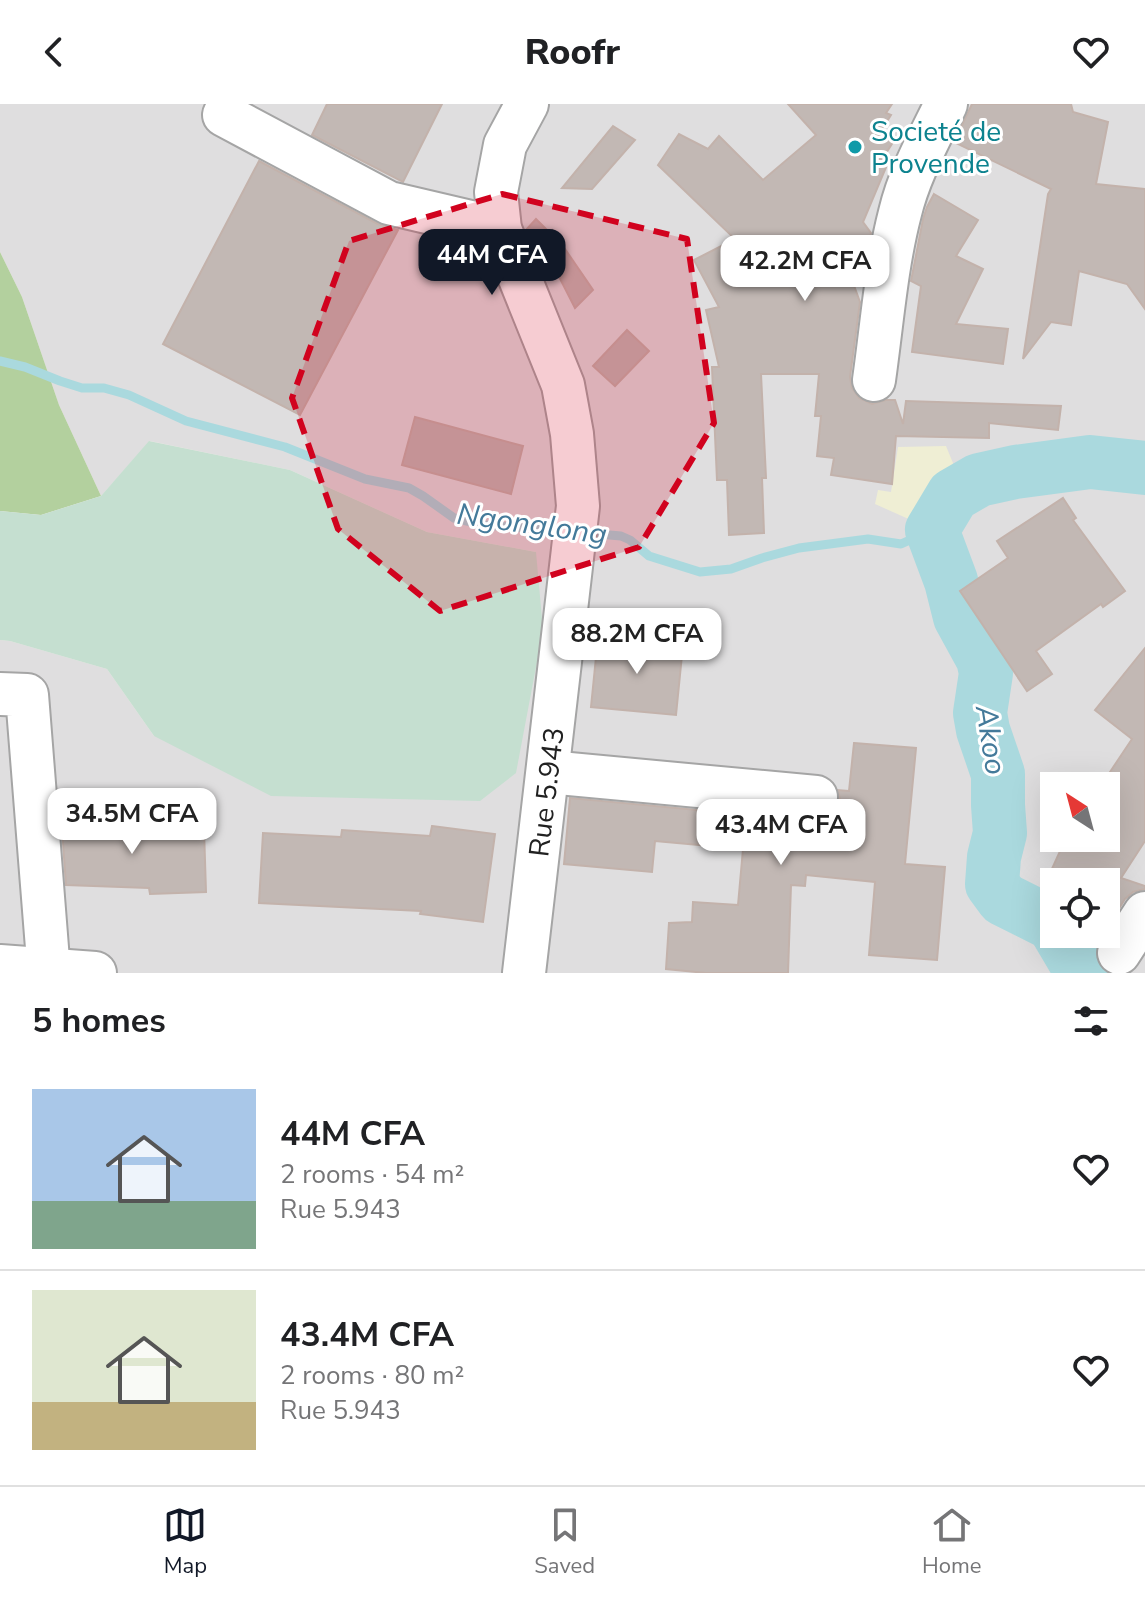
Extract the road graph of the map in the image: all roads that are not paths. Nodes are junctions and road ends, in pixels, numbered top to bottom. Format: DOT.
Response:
graph roads {
  1 [pos="527,104"];
  2 [pos="946,104"];
  3 [pos="224,115"];
  4 [pos="500,229"];
  5 [pos="874,380"];
  6 [pos="0,694"];
  7 [pos="548,772"];
  8 [pos="816,797"];
  9 [pos="1145,913"];
  10 [pos="1119,953"];
  11 [pos="0,966"];
  12 [pos="50,972"];
  13 [pos="95,973"];
  14 [pos="524,973"];
  1 -- 4 [label="street, Rue 5.943"];
  2 -- 5 [label="street"];
  3 -- 4 [label="street"];
  4 -- 7 [label="street, Rue 5.943"];
  6 -- 12 [label="street"];
  7 -- 8 [label="street"];
  7 -- 14 [label="street, Rue 5.943"];
  9 -- 10 [label="street"];
  11 -- 12 [label="street"];
  12 -- 13 [label="street"];
}
